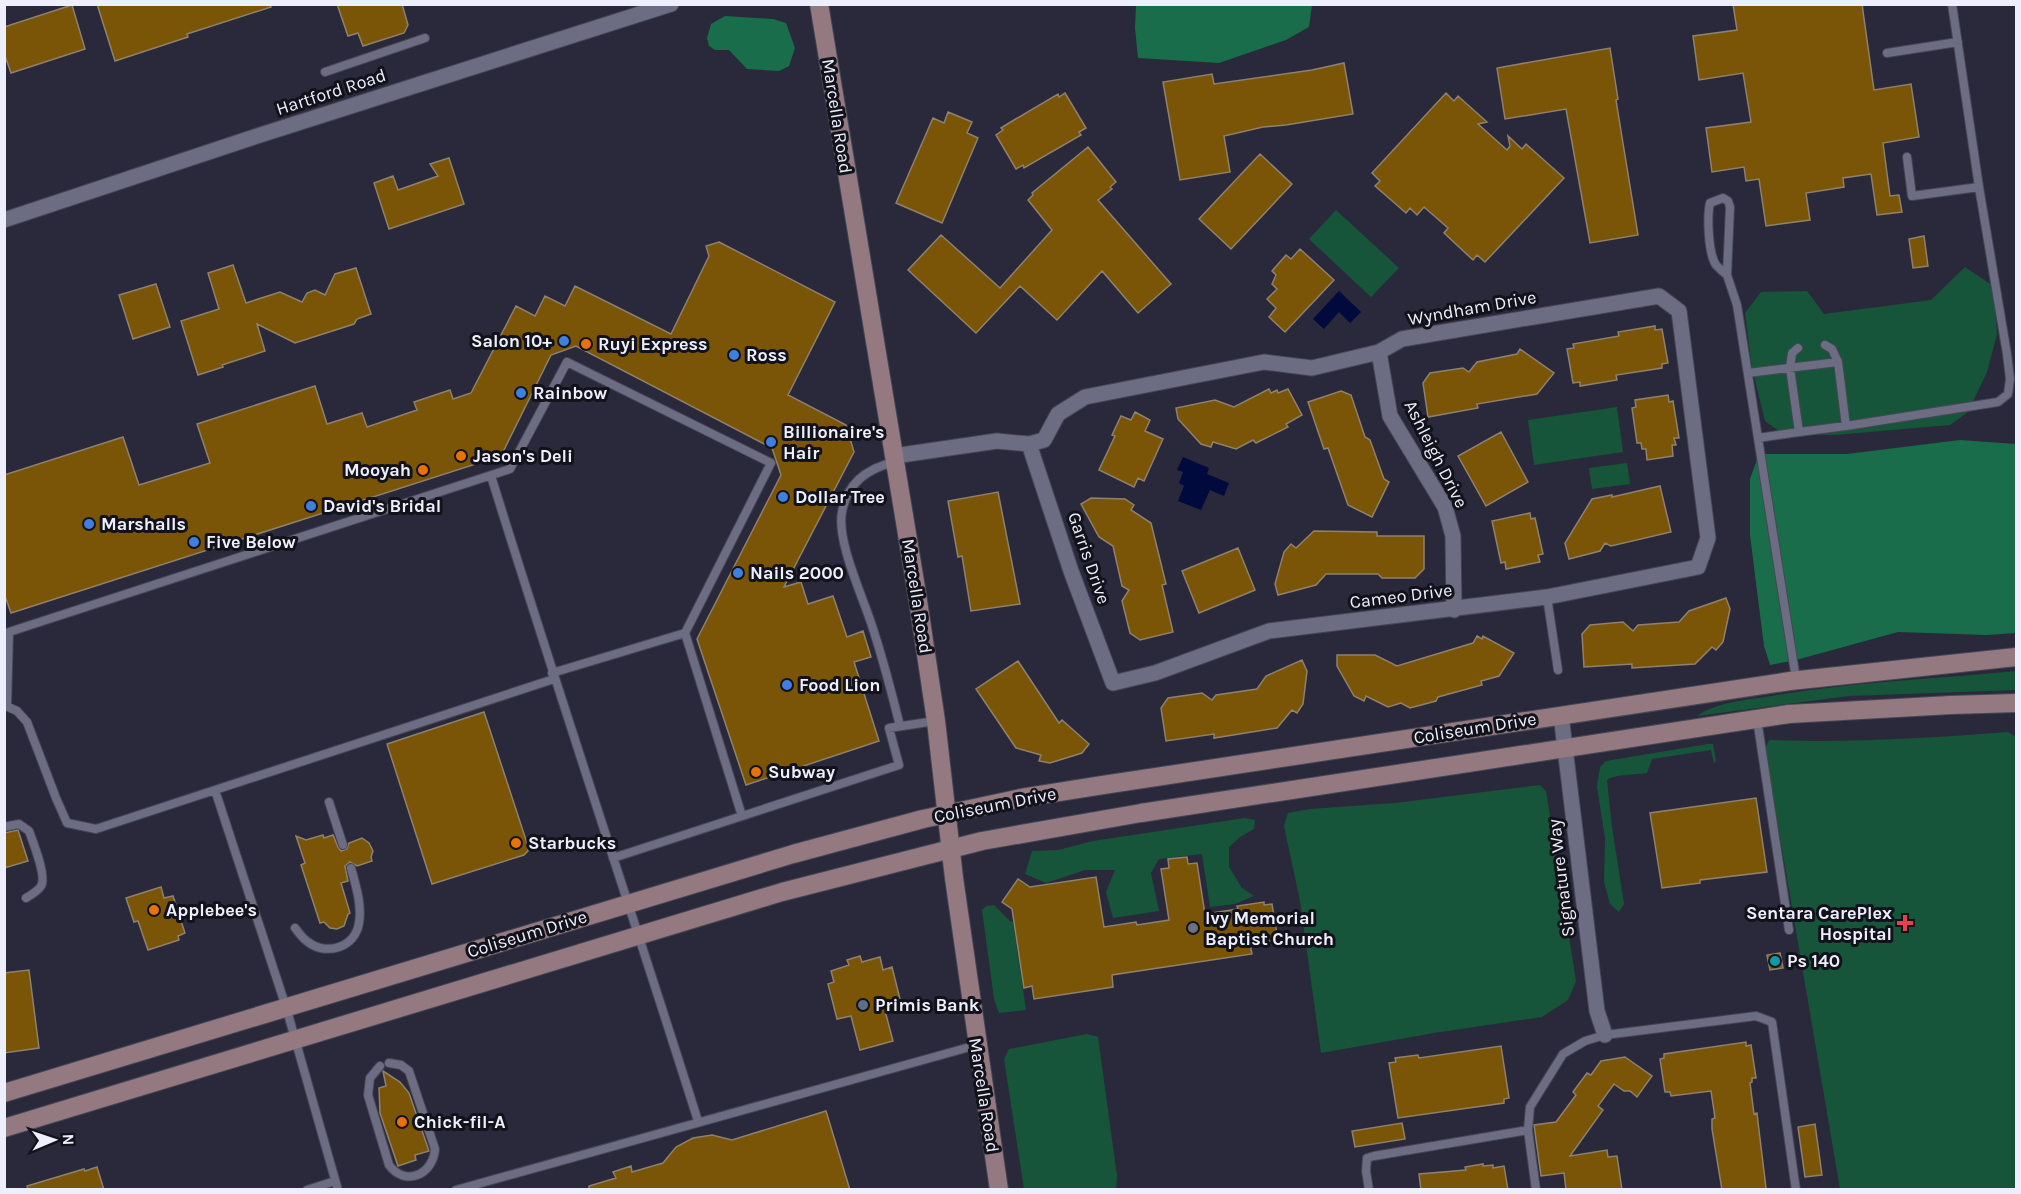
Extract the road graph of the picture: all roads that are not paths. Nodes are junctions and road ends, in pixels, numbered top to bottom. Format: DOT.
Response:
graph roads {
  1 [pos="671,4"];
  2 [pos="819,4"];
  3 [pos="1952,4"];
  4 [pos="425,38"];
  5 [pos="1958,42"];
  6 [pos="1887,53"];
  7 [pos="325,72"];
  8 [pos="1907,157"];
  9 [pos="1979,187"];
  10 [pos="4,220"];
  11 [pos="1727,275"];
  12 [pos="1825,345"];
  13 [pos="1798,348"];
  14 [pos="1379,352"];
  15 [pos="1838,362"];
  16 [pos="1790,368"];
  17 [pos="1748,373"];
  18 [pos="1846,426"];
  19 [pos="1800,432"];
  20 [pos="1758,438"];
  21 [pos="1029,444"];
  22 [pos="895,459"];
  23 [pos="491,476"];
  24 [pos="1698,567"];
  25 [pos="1547,597"];
  26 [pos="1454,610"];
  27 [pos="7,631"];
  28 [pos="684,633"];
  29 [pos="2016,657"];
  30 [pos="1558,670"];
  31 [pos="553,676"];
  32 [pos="1796,681"];
  33 [pos="1113,684"];
  34 [pos="2016,703"];
  35 [pos="6,705"];
  36 [pos="1561,715"];
  37 [pos="1757,719"];
  38 [pos="936,721"];
  39 [pos="900,726"];
  40 [pos="1565,749"];
  41 [pos="215,790"];
  42 [pos="329,802"];
  43 [pos="946,814"];
  44 [pos="742,816"];
  45 [pos="4,827"];
  46 [pos="343,845"];
  47 [pos="950,848"];
  48 [pos="613,858"];
  49 [pos="351,868"];
  50 [pos="26,898"];
  51 [pos="628,904"];
  52 [pos="295,927"];
  53 [pos="1789,930"];
  54 [pos="639,936"];
  55 [pos="286,1007"];
  56 [pos="1605,1035"];
  57 [pos="295,1040"];
  58 [pos="977,1045"];
  59 [pos="389,1063"];
  60 [pos="380,1066"];
  61 [pos="4,1093"];
  62 [pos="698,1121"];
  63 [pos="4,1128"];
  64 [pos="1528,1130"];
  65 [pos="337,1185"];
  66 [pos="308,1190"];
  67 [pos="456,1190"];
  68 [pos="999,1190"];
  69 [pos="1369,1190"];
  70 [pos="1536,1190"];
  71 [pos="1796,1190"];
  1 -- 10 [label="street, Hartford Road"];
  2 -- 22 [label="street, Marcella Road"];
  3 -- 5 [label="lane"];
  4 -- 7 [label="lane"];
  5 -- 6 [label="lane"];
  5 -- 9 [label="lane"];
  8 -- 9 [label="lane"];
  9 -- 18 [label="lane"];
  11 -- 11 [label="lane"];
  11 -- 17 [label="lane"];
  12 -- 15 [label="lane"];
  13 -- 16 [label="lane"];
  14 -- 21 [label="street, Wyndham Drive"];
  14 -- 24 [label="street, Wyndham Drive"];
  14 -- 26 [label="street, Ashleigh Drive"];
  15 -- 16 [label="lane"];
  15 -- 18 [label="lane"];
  16 -- 17 [label="lane"];
  16 -- 19 [label="lane"];
  17 -- 20 [label="lane"];
  18 -- 19 [label="lane"];
  19 -- 20 [label="lane"];
  20 -- 32 [label="lane"];
  21 -- 22 [label="street"];
  21 -- 33 [label="street, Garris Drive"];
  22 -- 38 [label="street, Marcella Road"];
  22 -- 39 [label="lane"];
  23 -- 27 [label="lane"];
  23 -- 28 [label="lane"];
  23 -- 31 [label="lane"];
  24 -- 25 [label="street, Cameo Drive"];
  25 -- 26 [label="street, Cameo Drive"];
  25 -- 30 [label="lane"];
  26 -- 33 [label="street, Cameo Drive"];
  27 -- 35 [label="lane"];
  28 -- 31 [label="lane"];
  28 -- 44 [label="lane"];
  29 -- 32 [label="street, Coliseum Drive"];
  31 -- 41 [label="lane"];
  31 -- 48 [label="lane"];
  32 -- 36 [label="street, Coliseum Drive"];
  34 -- 37 [label="street, Coliseum Drive"];
  35 -- 41 [label="lane"];
  36 -- 40 [label="street, Signature Way"];
  36 -- 43 [label="street, Coliseum Drive"];
  37 -- 40 [label="street, Coliseum Drive"];
  37 -- 53 [label="lane"];
  38 -- 39 [label="lane"];
  38 -- 43 [label="street, Marcella Road"];
  39 -- 44 [label="lane"];
  40 -- 47 [label="street, Coliseum Drive"];
  40 -- 56 [label="street, Signature Way"];
  41 -- 55 [label="lane"];
  42 -- 46 [label="lane"];
  43 -- 47 [label="street, Marcella Road"];
  43 -- 51 [label="street, Coliseum Drive"];
  44 -- 48 [label="lane"];
  45 -- 50 [label="lane"];
  47 -- 54 [label="street, Coliseum Drive"];
  47 -- 58 [label="street, Marcella Road"];
  48 -- 51 [label="lane"];
  49 -- 52 [label="lane"];
  51 -- 54 [label="lane"];
  51 -- 55 [label="street, Coliseum Drive"];
  54 -- 57 [label="street, Coliseum Drive"];
  54 -- 62 [label="lane"];
  55 -- 57 [label="lane"];
  55 -- 61 [label="street, Coliseum Drive"];
  56 -- 64 [label="lane"];
  56 -- 71 [label="lane"];
  57 -- 63 [label="street, Coliseum Drive"];
  57 -- 65 [label="lane"];
  58 -- 62 [label="lane"];
  58 -- 68 [label="street, Marcella Road"];
  59 -- 60 [label="lane"];
  62 -- 67 [label="lane"];
  64 -- 69 [label="lane"];
  64 -- 70 [label="lane"];
  65 -- 66 [label="lane"];
}
